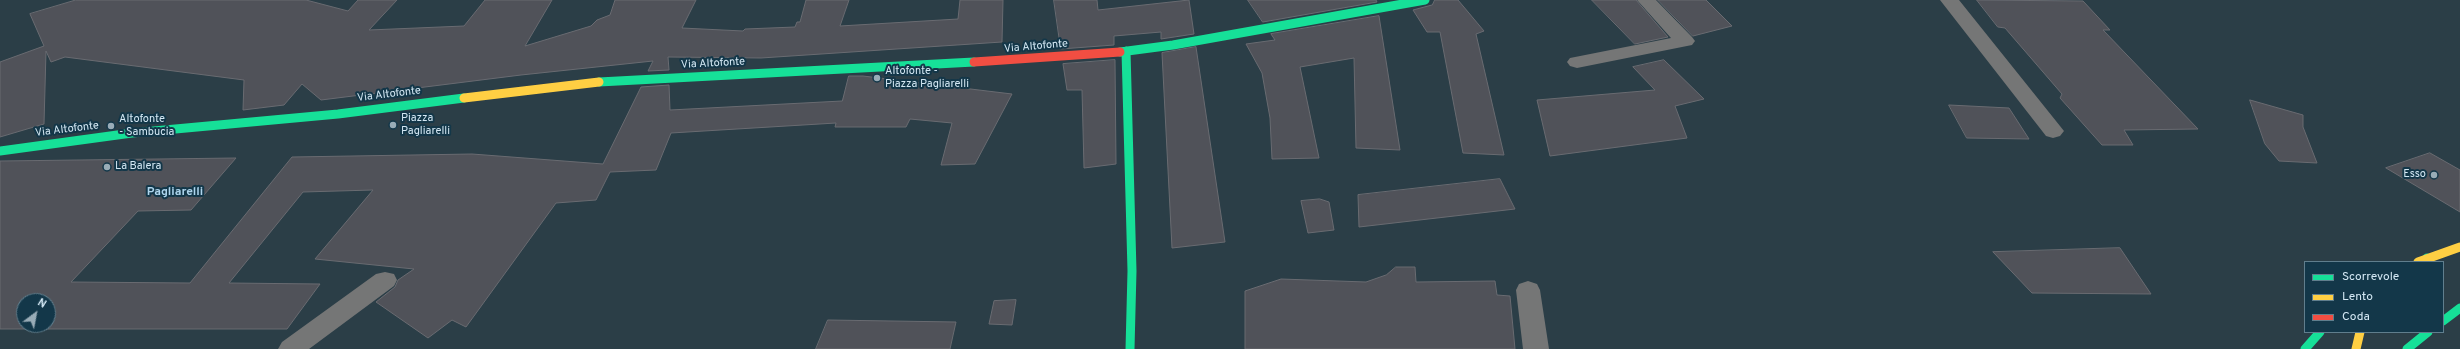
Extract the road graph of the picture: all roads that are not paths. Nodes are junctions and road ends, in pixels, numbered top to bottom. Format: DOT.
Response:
graph roads {
  1 [pos="1425,0"];
  2 [pos="1646,0"];
  3 [pos="1949,0"];
  4 [pos="1126,51"];
  5 [pos="1577,62"];
  6 [pos="2053,131"];
  7 [pos="0,151"];
  8 [pos="2460,247"];
  9 [pos="2423,261"];
  10 [pos="385,280"];
  11 [pos="1528,290"];
  12 [pos="2460,308"];
  13 [pos="2444,320"];
  14 [pos="2319,333"];
  15 [pos="2360,333"];
  16 [pos="2427,333"];
  17 [pos="291,349"];
  18 [pos="1130,349"];
  19 [pos="1536,349"];
  20 [pos="2305,349"];
  21 [pos="2356,349"];
  22 [pos="2407,349"];
  1 -- 4 [label="street, Via Altofonte"];
  2 -- 5 [label="street"];
  3 -- 6 [label="street"];
  4 -- 7 [label="street, Via Altofonte"];
  4 -- 18 [label="street"];
  8 -- 9 [label="street"];
  10 -- 17 [label="street"];
  11 -- 19 [label="street"];
  12 -- 13 [label="street"];
  14 -- 20 [label="street"];
  15 -- 21 [label="street"];
  16 -- 22 [label="street"];
}
